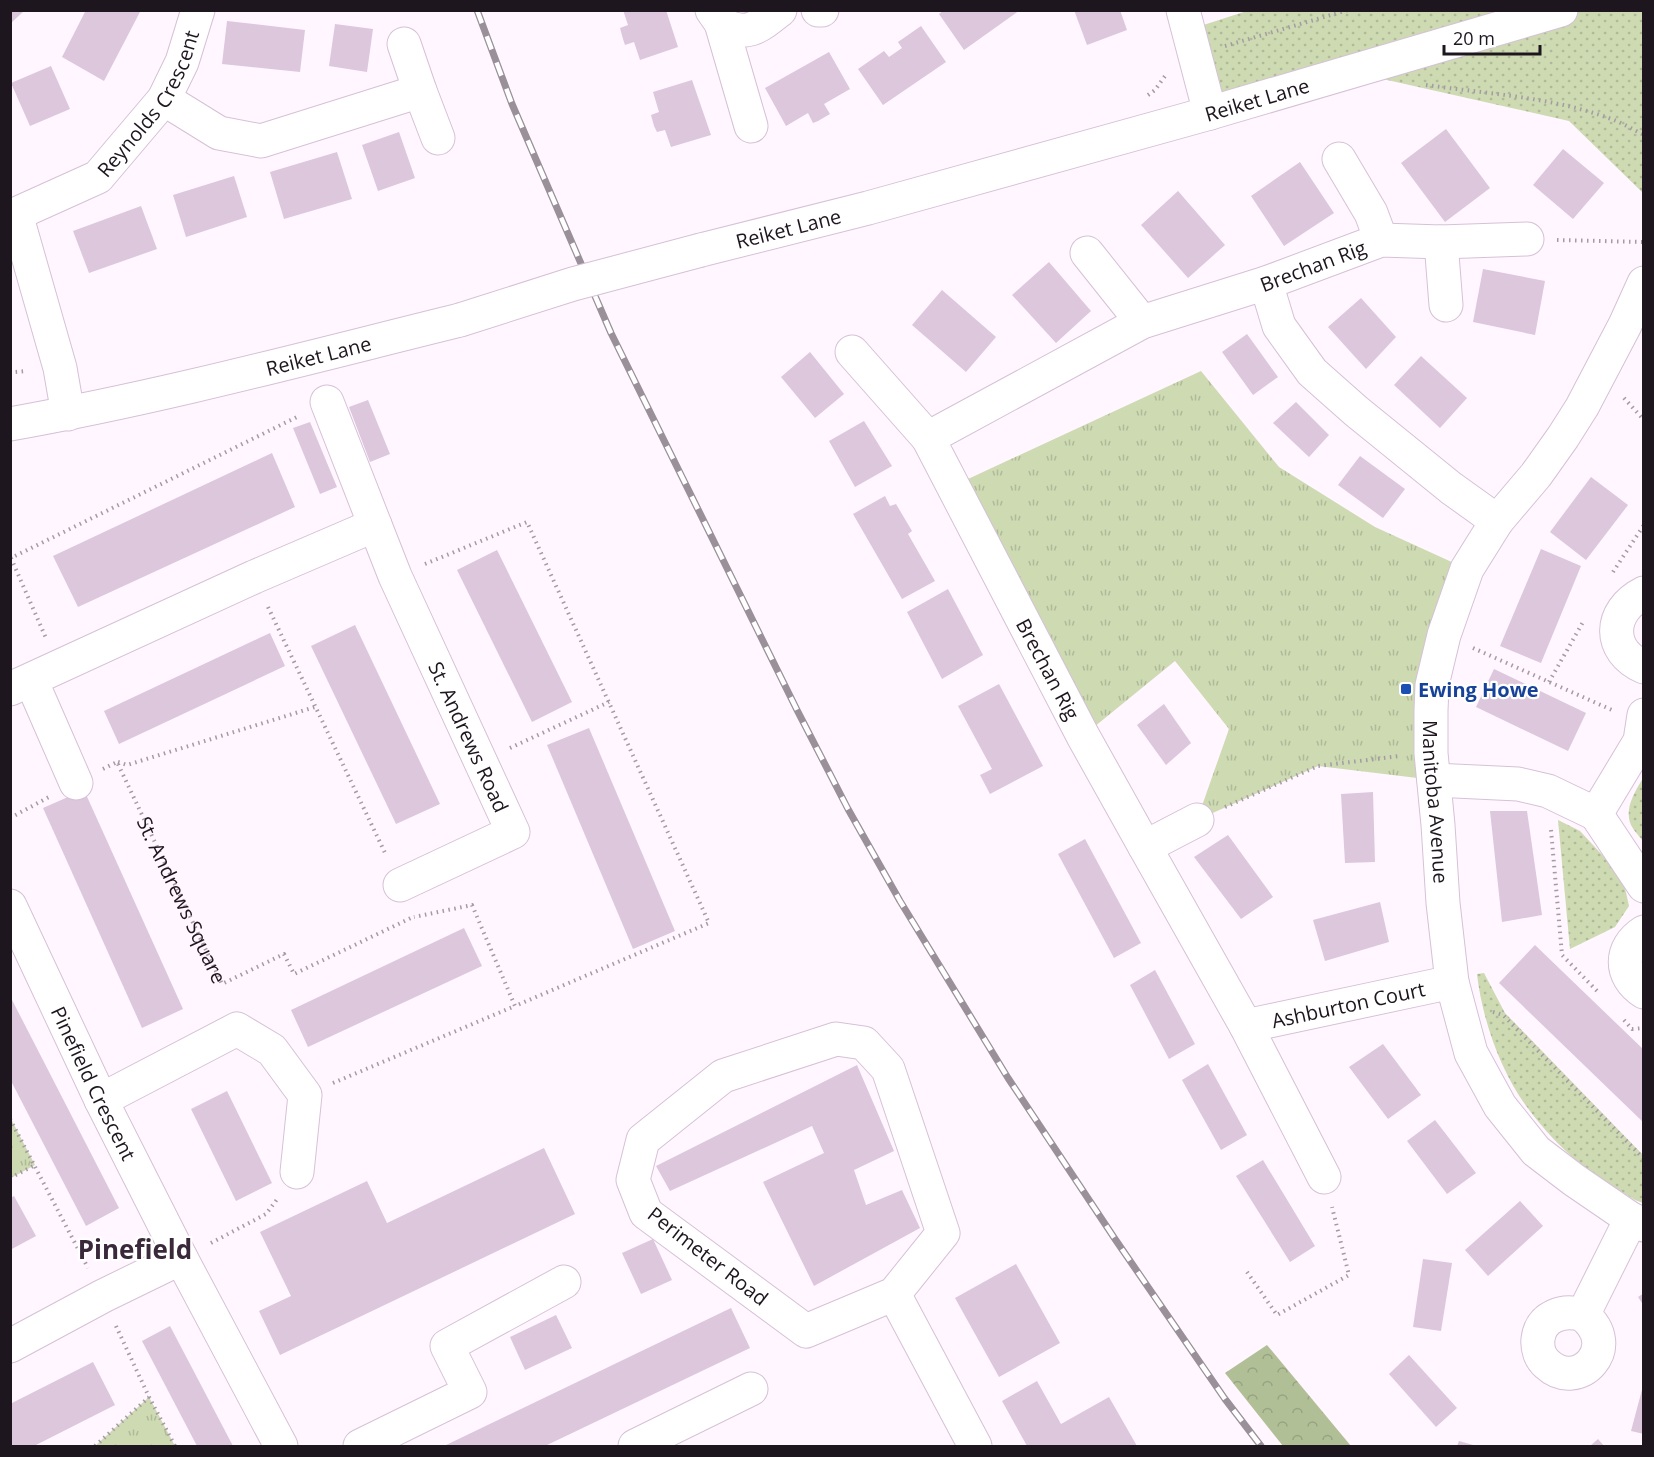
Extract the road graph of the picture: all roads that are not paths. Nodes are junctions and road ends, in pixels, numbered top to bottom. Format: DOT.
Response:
graph roads {
  1 [pos="198,10"];
  2 [pos="780,10"];
  3 [pos="1183,10"];
  4 [pos="1561,10"];
  5 [pos="716,17"];
  6 [pos="404,44"];
  7 [pos="420,91"];
  8 [pos="164,99"];
  9 [pos="1210,113"];
  10 [pos="751,126"];
  11 [pos="438,138"];
  12 [pos="1339,159"];
  13 [pos="13,204"];
  14 [pos="1527,239"];
  15 [pos="1381,240"];
  16 [pos="1441,242"];
  17 [pos="1087,253"];
  18 [pos="1266,283"];
  19 [pos="1644,283"];
  20 [pos="1446,304"];
  21 [pos="1142,322"];
  22 [pos="852,352"];
  23 [pos="327,402"];
  24 [pos="68,414"];
  25 [pos="10,424"];
  26 [pos="928,438"];
  27 [pos="1497,521"];
  28 [pos="375,525"];
  29 [pos="1644,593"];
  30 [pos="1644,667"];
  31 [pos="34,679"];
  32 [pos="1643,720"];
  33 [pos="1433,766"];
  34 [pos="76,783"];
  35 [pos="1596,814"];
  36 [pos="1197,820"];
  37 [pos="1145,848"];
  38 [pos="400,885"];
  39 [pos="1644,886"];
  40 [pos="10,906"];
  41 [pos="1644,932"];
  42 [pos="1454,991"];
  43 [pos="1644,992"];
  44 [pos="1246,1026"];
  45 [pos="101,1100"];
  46 [pos="297,1172"];
  47 [pos="1324,1177"];
  48 [pos="1637,1222"];
  49 [pos="181,1258"];
  50 [pos="564,1282"];
  51 [pos="894,1294"];
  52 [pos="1583,1315"];
  53 [pos="10,1346"];
  54 [pos="751,1389"];
  55 [pos="281,1446"];
  56 [pos="360,1446"];
  57 [pos="635,1446"];
  58 [pos="975,1446"];
  1 -- 8 [label="street, Reynolds Crescent"];
  2 -- 5 [label="street"];
  3 -- 9 [label="street"];
  4 -- 9 [label="street, Reiket Lane"];
  5 -- 10 [label="street"];
  6 -- 7 [label="street"];
  7 -- 8 [label="street"];
  7 -- 11 [label="street"];
  8 -- 13 [label="street, Reynolds Crescent"];
  9 -- 24 [label="street, Reiket Lane, bridge"];
  12 -- 15 [label="street, Brechan Rig"];
  13 -- 24 [label="street, Reynolds Crescent"];
  14 -- 16 [label="street, Brechan Rig"];
  15 -- 16 [label="street, Brechan Rig"];
  15 -- 18 [label="street, Brechan Rig"];
  16 -- 20 [label="street"];
  17 -- 21 [label="street"];
  18 -- 21 [label="street, Brechan Rig"];
  18 -- 27 [label="street"];
  19 -- 27 [label="street, Manitoba Avenue"];
  21 -- 26 [label="street, Brechan Rig"];
  22 -- 26 [label="street, Brechan Rig"];
  23 -- 28 [label="street, St. Andrews Road"];
  24 -- 25 [label="street, Reiket Lane"];
  26 -- 37 [label="street, Brechan Rig"];
  27 -- 33 [label="street, Manitoba Avenue"];
  28 -- 31 [label="street"];
  28 -- 38 [label="street, St. Andrews Road"];
  29 -- 30 [label="street"];
  31 -- 34 [label="street"];
  32 -- 35 [label="street"];
  33 -- 35 [label="street"];
  33 -- 42 [label="street, Manitoba Avenue"];
  35 -- 39 [label="street"];
  36 -- 37 [label="street"];
  37 -- 44 [label="street, Ashburton Court"];
  40 -- 45 [label="street, Pinefield Crescent"];
  41 -- 43 [label="street"];
  42 -- 44 [label="street, Ashburton Court"];
  42 -- 48 [label="street, Manitoba Avenue"];
  44 -- 47 [label="street, Ashburton Court"];
  45 -- 46 [label="street"];
  45 -- 49 [label="street, Pinefield Crescent"];
  48 -- 52 [label="street"];
  49 -- 53 [label="street"];
  49 -- 55 [label="street, Pinefield Crescent"];
  50 -- 56 [label="street"];
  51 -- 51 [label="street, Perimeter Road"];
  51 -- 58 [label="street"];
  54 -- 57 [label="street"];
}
